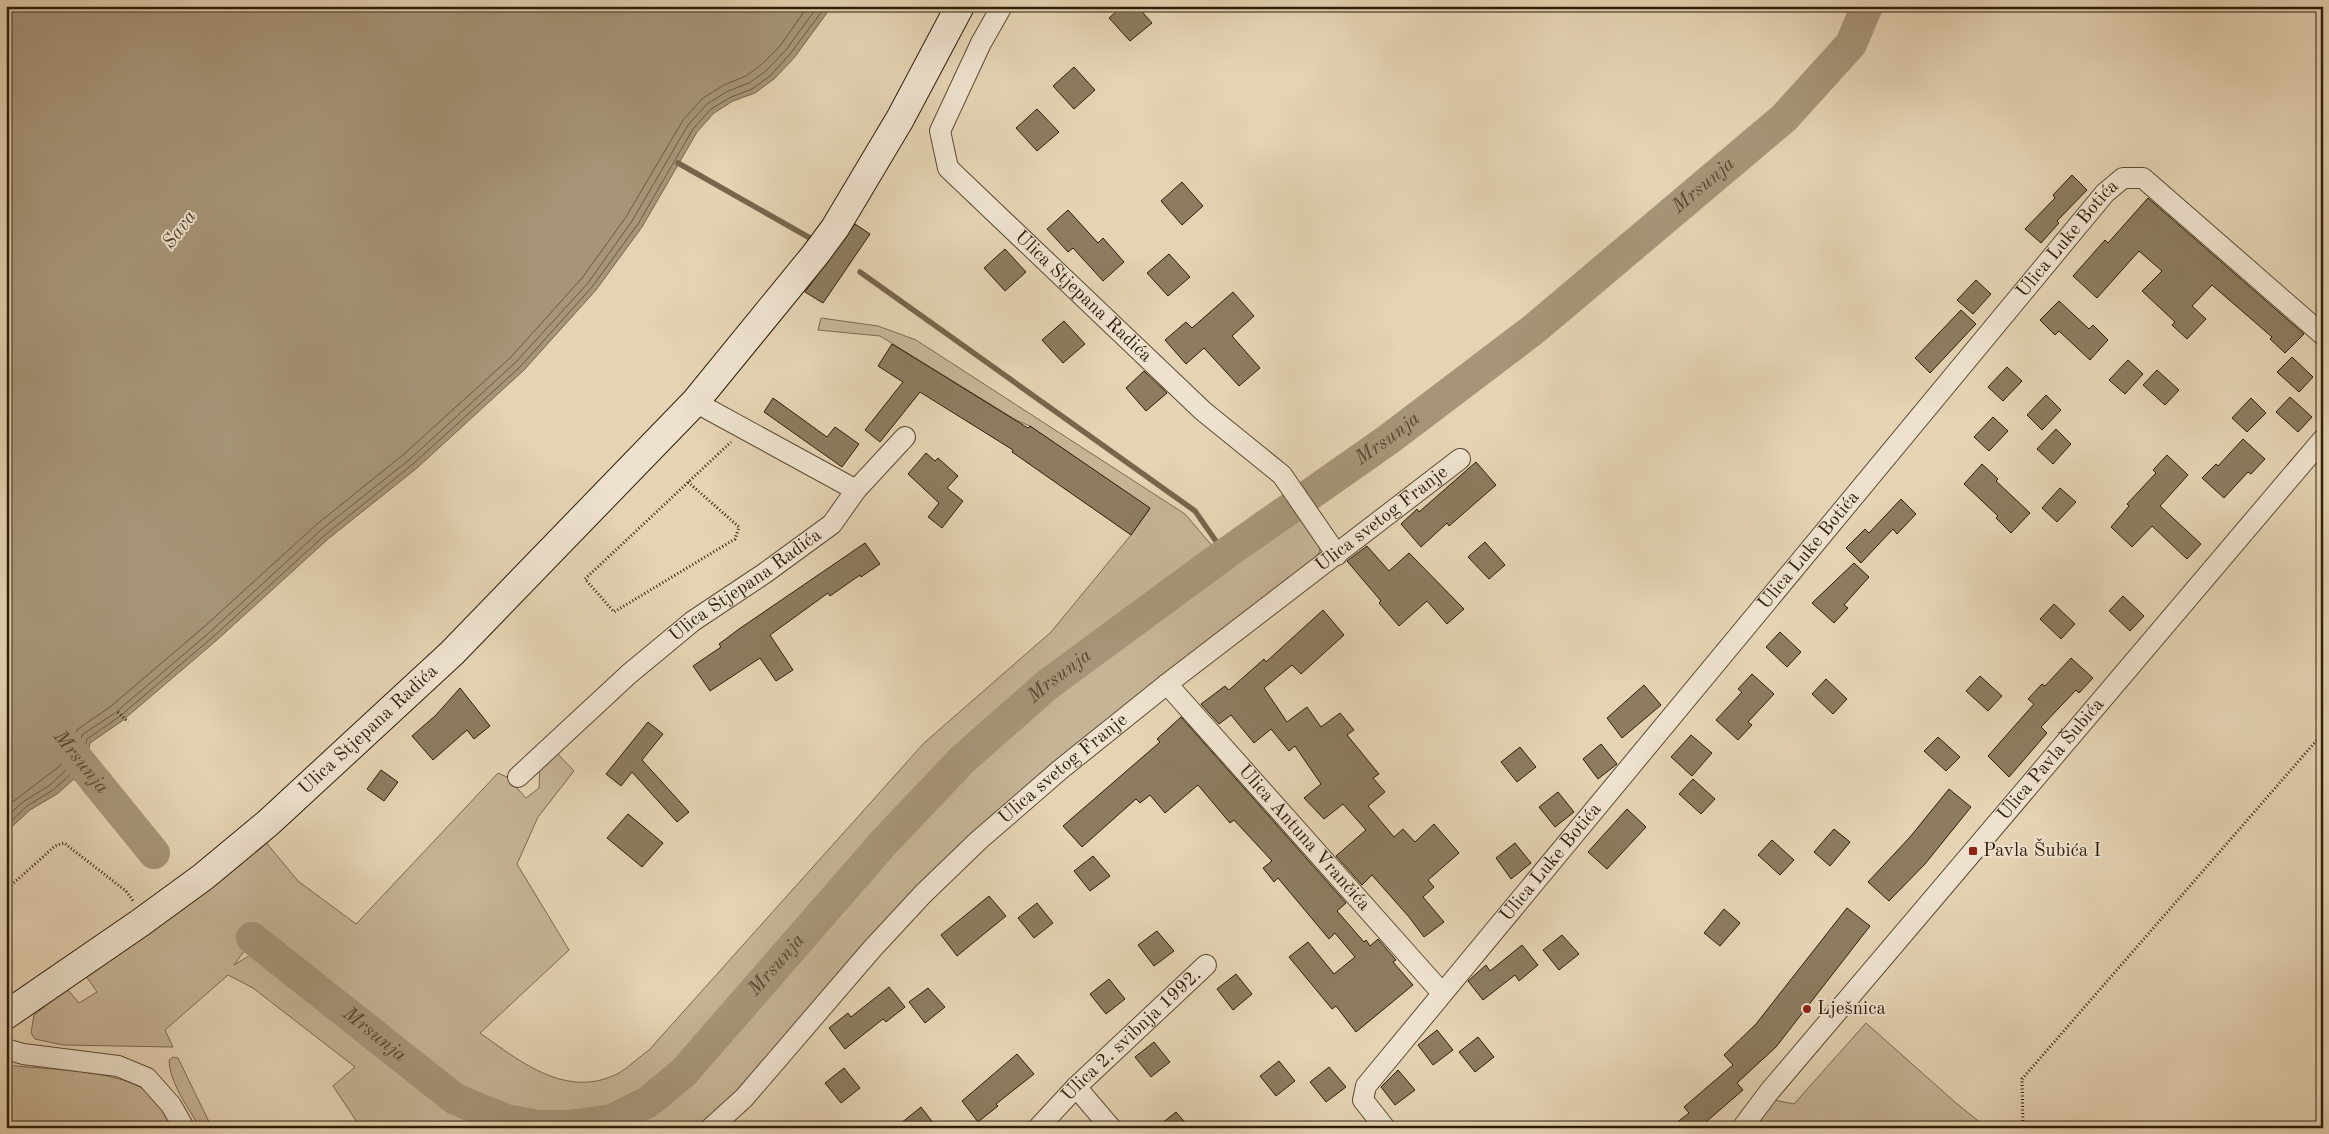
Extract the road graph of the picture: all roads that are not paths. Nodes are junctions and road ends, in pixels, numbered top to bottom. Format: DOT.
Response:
graph roads {
  1 [pos="960,6"];
  2 [pos="1002,6"];
  3 [pos="2323,334"];
  4 [pos="695,402"];
  5 [pos="905,437"];
  6 [pos="2323,439"];
  7 [pos="1460,459"];
  8 [pos="856,490"];
  9 [pos="1337,555"];
  10 [pos="1167,684"];
  11 [pos="518,777"];
  12 [pos="1206,965"];
  13 [pos="1442,993"];
  14 [pos="6,1015"];
  15 [pos="6,1049"];
  16 [pos="1076,1087"];
  17 [pos="184,1128"];
  18 [pos="711,1128"];
  19 [pos="1038,1128"];
  20 [pos="1111,1128"];
  21 [pos="1385,1128"];
  22 [pos="1742,1128"];
  1 -- 4 [label="main road, Ulica Stjepana Radića"];
  2 -- 9 [label="street, Ulica Stjepana Radića"];
  3 -- 13 [label="street, Ulica Luke Botića"];
  4 -- 8 [label="street"];
  4 -- 14 [label="main road, Ulica Stjepana Radića"];
  5 -- 8 [label="street, Ulica Stjepana Radića"];
  6 -- 22 [label="street, Ulica Pavla Šubića"];
  7 -- 9 [label="street, Ulica svetog Franje"];
  8 -- 11 [label="street, Ulica Stjepana Radića"];
  9 -- 10 [label="street, Ulica svetog Franje"];
  10 -- 13 [label="street, Ulica Antuna Vrančića"];
  10 -- 18 [label="street, Ulica svetog Franje"];
  12 -- 16 [label="street, Ulica 2. svibnja 1992."];
  13 -- 21 [label="street, Ulica Luke Botića"];
  15 -- 17 [label="street"];
  16 -- 19 [label="street, Ulica 2. svibnja 1992."];
  16 -- 20 [label="street"];
}
